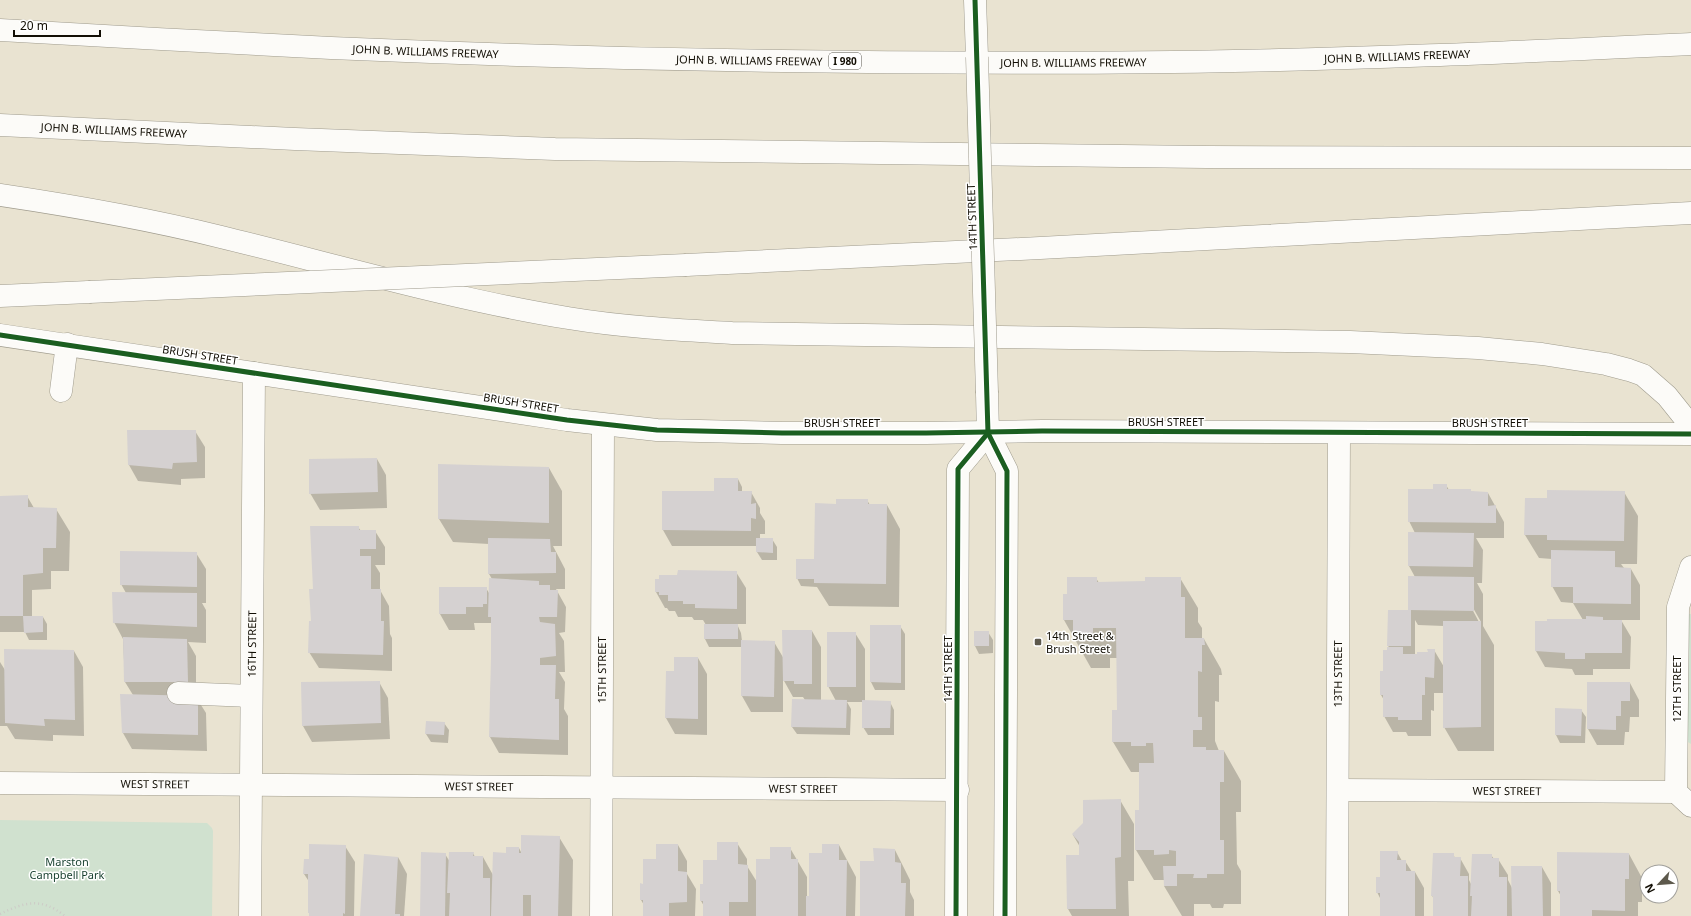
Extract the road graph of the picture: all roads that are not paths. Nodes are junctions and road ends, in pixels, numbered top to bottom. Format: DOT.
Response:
graph roads {
  1 [pos="975,0"];
  2 [pos="0,30"];
  3 [pos="1691,44"];
  4 [pos="0,124"];
  5 [pos="1691,158"];
  6 [pos="0,195"];
  7 [pos="1691,213"];
  8 [pos="0,296"];
  9 [pos="0,335"];
  10 [pos="67,344"];
  11 [pos="254,373"];
  12 [pos="61,392"];
  13 [pos="603,425"];
  14 [pos="1691,426"];
  15 [pos="988,433"];
  16 [pos="1339,433"];
  17 [pos="1691,434"];
  18 [pos="1691,567"];
  19 [pos="178,693"];
  20 [pos="251,696"];
  21 [pos="0,783"];
  22 [pos="251,784"];
  23 [pos="602,787"];
  24 [pos="958,790"];
  25 [pos="1338,790"];
  26 [pos="1684,799"];
  27 [pos="250,916"];
  28 [pos="601,916"];
  29 [pos="956,916"];
  30 [pos="1005,916"];
  31 [pos="1336,916"];
  1 -- 15 [label="main road, 14TH STREET, bridge"];
  2 -- 3 [label="main road, JOHN B. WILLIAMS FREEWAY / I 980"];
  4 -- 5 [label="main road, JOHN B. WILLIAMS FREEWAY"];
  6 -- 14 [label="main road"];
  7 -- 8 [label="main road, bridge"];
  9 -- 10 [label="main road, BRUSH STREET"];
  10 -- 11 [label="main road, BRUSH STREET"];
  10 -- 12 [label="main road"];
  11 -- 13 [label="main road, BRUSH STREET"];
  11 -- 20 [label="main road, 16TH STREET"];
  13 -- 15 [label="main road, BRUSH STREET"];
  13 -- 23 [label="main road, 15TH STREET"];
  15 -- 16 [label="main road, BRUSH STREET"];
  15 -- 24 [label="main road, 14TH STREET"];
  15 -- 30 [label="main road, 14TH STREET"];
  16 -- 17 [label="main road, BRUSH STREET"];
  16 -- 25 [label="main road, 13TH STREET"];
  18 -- 26 [label="main road, 12TH STREET"];
  19 -- 20 [label="main road"];
  20 -- 22 [label="main road, 16TH STREET"];
  21 -- 22 [label="main road, WEST STREET"];
  22 -- 23 [label="main road, WEST STREET"];
  22 -- 27 [label="main road, 16TH STREET"];
  23 -- 24 [label="main road, WEST STREET"];
  23 -- 28 [label="main road, 15TH STREET"];
  24 -- 29 [label="main road, 14TH STREET"];
  25 -- 26 [label="main road, WEST STREET"];
  25 -- 31 [label="main road, 13TH STREET"];
}
